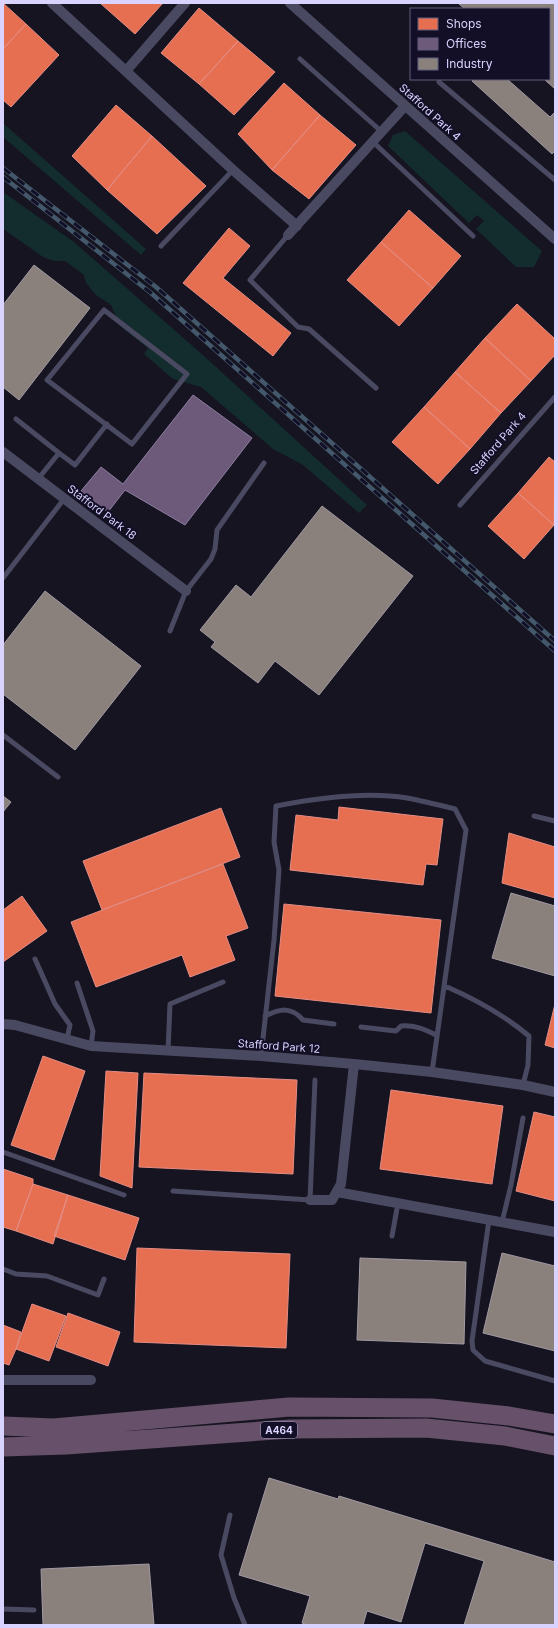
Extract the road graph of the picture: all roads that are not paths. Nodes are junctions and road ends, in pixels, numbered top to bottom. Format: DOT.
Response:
graph roads {
  1 [pos="52,3"];
  2 [pos="185,3"];
  3 [pos="290,3"];
  4 [pos="300,59"];
  5 [pos="126,71"];
  6 [pos="439,82"];
  7 [pos="405,106"];
  8 [pos="382,132"];
  9 [pos="373,142"];
  10 [pos="233,170"];
  11 [pos="555,180"];
  12 [pos="296,226"];
  13 [pos="288,235"];
  14 [pos="473,236"];
  15 [pos="555,239"];
  16 [pos="162,246"];
  17 [pos="376,388"];
  18 [pos="555,397"];
  19 [pos="16,419"];
  20 [pos="107,424"];
  21 [pos="3,452"];
  22 [pos="59,453"];
  23 [pos="264,463"];
  24 [pos="38,479"];
  25 [pos="64,499"];
  26 [pos="460,505"];
  27 [pos="3,578"];
  28 [pos="186,591"];
  29 [pos="170,630"];
  30 [pos="3,735"];
  31 [pos="58,778"];
  32 [pos="534,816"];
  33 [pos="555,821"];
  34 [pos="35,959"];
  35 [pos="223,982"];
  36 [pos="77,983"];
  37 [pos="445,986"];
  38 [pos="265,1016"];
  39 [pos="3,1024"];
  40 [pos="334,1024"];
  41 [pos="361,1027"];
  42 [pos="436,1035"];
  43 [pos="67,1039"];
  44 [pos="91,1046"];
  45 [pos="168,1051"];
  46 [pos="261,1056"];
  47 [pos="354,1064"];
  48 [pos="432,1072"];
  49 [pos="315,1080"];
  50 [pos="523,1085"];
  51 [pos="555,1092"];
  52 [pos="523,1118"];
  53 [pos="3,1152"];
  54 [pos="173,1192"];
  55 [pos="337,1192"];
  56 [pos="124,1195"];
  57 [pos="310,1200"];
  58 [pos="398,1203"];
  59 [pos="489,1220"];
  60 [pos="502,1222"];
  61 [pos="555,1232"];
  62 [pos="392,1236"];
  63 [pos="3,1269"];
  64 [pos="104,1279"];
  65 [pos="3,1380"];
  66 [pos="91,1380"];
  67 [pos="555,1381"];
  68 [pos="555,1424"];
  69 [pos="3,1426"];
  70 [pos="555,1446"];
  71 [pos="3,1447"];
  72 [pos="230,1515"];
  73 [pos="3,1609"];
  74 [pos="34,1610"];
  75 [pos="244,1625"];
  1 -- 5 [label="street"];
  2 -- 5 [label="street"];
  3 -- 7 [label="street, Stafford Park 4"];
  4 -- 8 [label="lane"];
  5 -- 10 [label="street"];
  6 -- 11 [label="lane"];
  7 -- 8 [label="street"];
  7 -- 15 [label="street, Stafford Park 4"];
  8 -- 9 [label="street"];
  9 -- 12 [label="street"];
  9 -- 14 [label="lane"];
  10 -- 12 [label="street"];
  10 -- 16 [label="lane"];
  12 -- 13 [label="street"];
  13 -- 17 [label="lane"];
  18 -- 26 [label="lane, Stafford Park 4"];
  19 -- 22 [label="lane"];
  20 -- 20 [label="lane"];
  20 -- 22 [label="lane"];
  21 -- 24 [label="street, Stafford Park 18"];
  22 -- 24 [label="lane"];
  23 -- 28 [label="lane"];
  24 -- 25 [label="street, Stafford Park 18"];
  25 -- 27 [label="lane"];
  25 -- 28 [label="street, Stafford Park 18"];
  28 -- 29 [label="lane"];
  30 -- 31 [label="lane"];
  32 -- 33 [label="lane"];
  34 -- 43 [label="lane"];
  35 -- 45 [label="lane"];
  36 -- 44 [label="lane"];
  37 -- 38 [label="lane"];
  37 -- 42 [label="lane"];
  37 -- 50 [label="lane"];
  38 -- 40 [label="lane"];
  38 -- 46 [label="lane"];
  39 -- 43 [label="street, Stafford Park 12"];
  41 -- 42 [label="lane"];
  42 -- 48 [label="lane"];
  43 -- 44 [label="street, Stafford Park 12"];
  44 -- 45 [label="street, Stafford Park 12"];
  45 -- 46 [label="street, Stafford Park 12"];
  46 -- 47 [label="street, Stafford Park 12"];
  47 -- 48 [label="street, Stafford Park 12"];
  47 -- 55 [label="street"];
  48 -- 50 [label="street, Stafford Park 12"];
  49 -- 57 [label="lane"];
  50 -- 51 [label="street, Stafford Park 12"];
  52 -- 60 [label="lane"];
  53 -- 56 [label="lane"];
  54 -- 57 [label="lane"];
  55 -- 57 [label="street"];
  55 -- 58 [label="street"];
  58 -- 59 [label="street"];
  58 -- 62 [label="lane"];
  59 -- 60 [label="street"];
  59 -- 67 [label="lane"];
  60 -- 61 [label="street"];
  63 -- 64 [label="lane"];
  65 -- 66 [label="street"];
  68 -- 69 [label="highway, A464"];
  70 -- 71 [label="highway, A464"];
  72 -- 75 [label="lane"];
  73 -- 74 [label="lane"];
}
